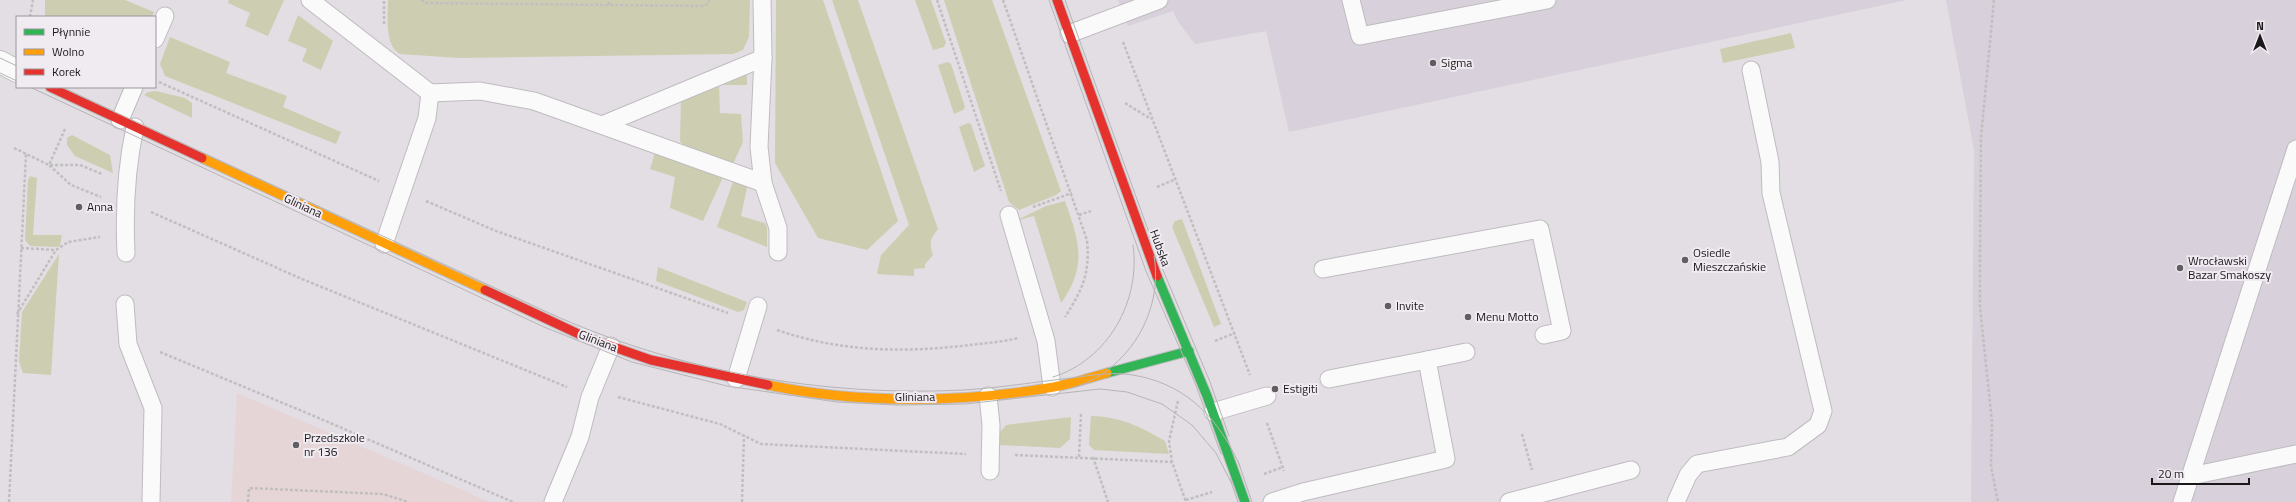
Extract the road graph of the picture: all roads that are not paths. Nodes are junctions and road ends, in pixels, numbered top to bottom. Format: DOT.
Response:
graph roads {
  1 [pos="310,0"];
  2 [pos="762,0"];
  3 [pos="1057,0"];
  4 [pos="1159,0"];
  5 [pos="1351,0"];
  6 [pos="1548,0"];
  7 [pos="165,16"];
  8 [pos="1069,34"];
  9 [pos="156,37"];
  10 [pos="763,58"];
  11 [pos="0,62"];
  12 [pos="16,70"];
  13 [pos="1751,70"];
  14 [pos="52,88"];
  15 [pos="134,88"];
  16 [pos="430,93"];
  17 [pos="128,124"];
  18 [pos="602,125"];
  19 [pos="2296,148"];
  20 [pos="763,183"];
  21 [pos="1009,216"];
  22 [pos="384,244"];
  23 [pos="778,252"];
  24 [pos="126,253"];
  25 [pos="1322,269"];
  26 [pos="125,304"];
  27 [pos="756,314"];
  28 [pos="1544,335"];
  29 [pos="611,346"];
  30 [pos="1189,351"];
  31 [pos="1466,352"];
  32 [pos="1427,360"];
  33 [pos="736,380"];
  34 [pos="1329,380"];
  35 [pos="1052,387"];
  36 [pos="988,396"];
  37 [pos="1263,397"];
  38 [pos="1213,412"];
  39 [pos="2296,454"];
  40 [pos="991,463"];
  41 [pos="1631,470"];
  42 [pos="2191,476"];
  43 [pos="151,502"];
  44 [pos="553,502"];
  45 [pos="1245,502"];
  46 [pos="1272,502"];
  47 [pos="1509,502"];
  48 [pos="1676,502"];
  49 [pos="2182,502"];
  1 -- 16 [label="lane"];
  2 -- 10 [label="lane"];
  3 -- 8 [label="street, Hubska"];
  4 -- 8 [label="lane"];
  5 -- 6 [label="lane"];
  7 -- 9 [label="lane"];
  8 -- 30 [label="street, Hubska"];
  10 -- 18 [label="lane"];
  10 -- 20 [label="lane"];
  11 -- 12 [label="street"];
  13 -- 48 [label="lane"];
  14 -- 17 [label="street, Gliniana"];
  15 -- 17 [label="lane"];
  16 -- 18 [label="lane"];
  16 -- 22 [label="lane"];
  17 -- 22 [label="street, Gliniana"];
  17 -- 24 [label="lane"];
  18 -- 20 [label="lane"];
  19 -- 42 [label="lane"];
  20 -- 23 [label="lane"];
  21 -- 35 [label="lane"];
  22 -- 29 [label="street, Gliniana"];
  25 -- 28 [label="lane"];
  26 -- 43 [label="lane"];
  27 -- 33 [label="lane"];
  29 -- 33 [label="street, Gliniana"];
  29 -- 44 [label="lane"];
  30 -- 35 [label="street, Gliniana"];
  30 -- 38 [label="street, Hubska"];
  31 -- 32 [label="lane"];
  32 -- 34 [label="lane"];
  32 -- 46 [label="lane"];
  33 -- 36 [label="street, Gliniana"];
  35 -- 36 [label="street, Gliniana"];
  36 -- 40 [label="lane"];
  37 -- 38 [label="lane"];
  38 -- 45 [label="street, Hubska"];
  39 -- 42 [label="lane"];
  41 -- 47 [label="lane"];
  42 -- 49 [label="lane"];
}
